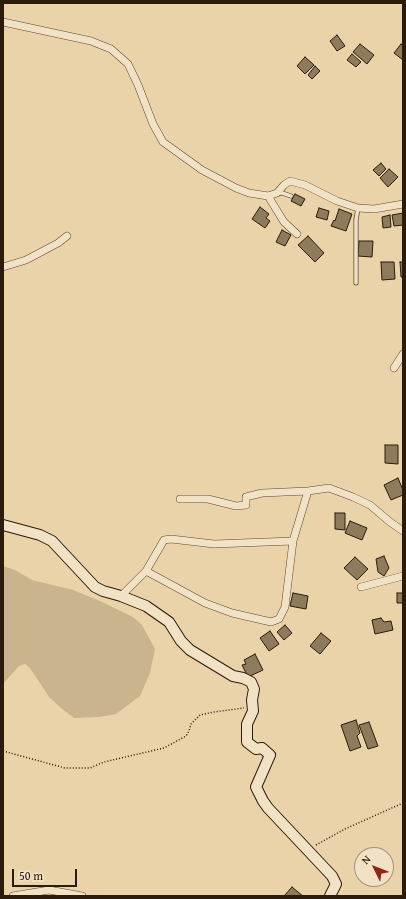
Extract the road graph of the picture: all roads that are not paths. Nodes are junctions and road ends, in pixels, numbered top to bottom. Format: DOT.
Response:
graph roads {
  1 [pos="3,22"];
  2 [pos="277,193"];
  3 [pos="268,196"];
  4 [pos="291,196"];
  5 [pos="403,204"];
  6 [pos="358,208"];
  7 [pos="297,234"];
  8 [pos="67,236"];
  9 [pos="3,268"];
  10 [pos="356,283"];
  11 [pos="403,354"];
  12 [pos="394,368"];
  13 [pos="308,491"];
  14 [pos="180,499"];
  15 [pos="3,525"];
  16 [pos="403,531"];
  17 [pos="293,541"];
  18 [pos="146,571"];
  19 [pos="403,576"];
  20 [pos="361,587"];
  21 [pos="121,596"];
  22 [pos="13,896"];
  23 [pos="82,896"];
  24 [pos="330,896"];
  1 -- 3 [label="street"];
  2 -- 3 [label="street"];
  2 -- 4 [label="lane"];
  2 -- 6 [label="street"];
  3 -- 7 [label="street"];
  5 -- 6 [label="street"];
  6 -- 10 [label="lane"];
  8 -- 9 [label="street"];
  11 -- 12 [label="street"];
  13 -- 14 [label="street"];
  13 -- 16 [label="street"];
  13 -- 17 [label="street"];
  15 -- 21 [label="street"];
  17 -- 18 [label="street"];
  17 -- 18 [label="street"];
  18 -- 21 [label="street"];
  19 -- 20 [label="street"];
  21 -- 24 [label="street"];
  22 -- 23 [label="street"];
}
